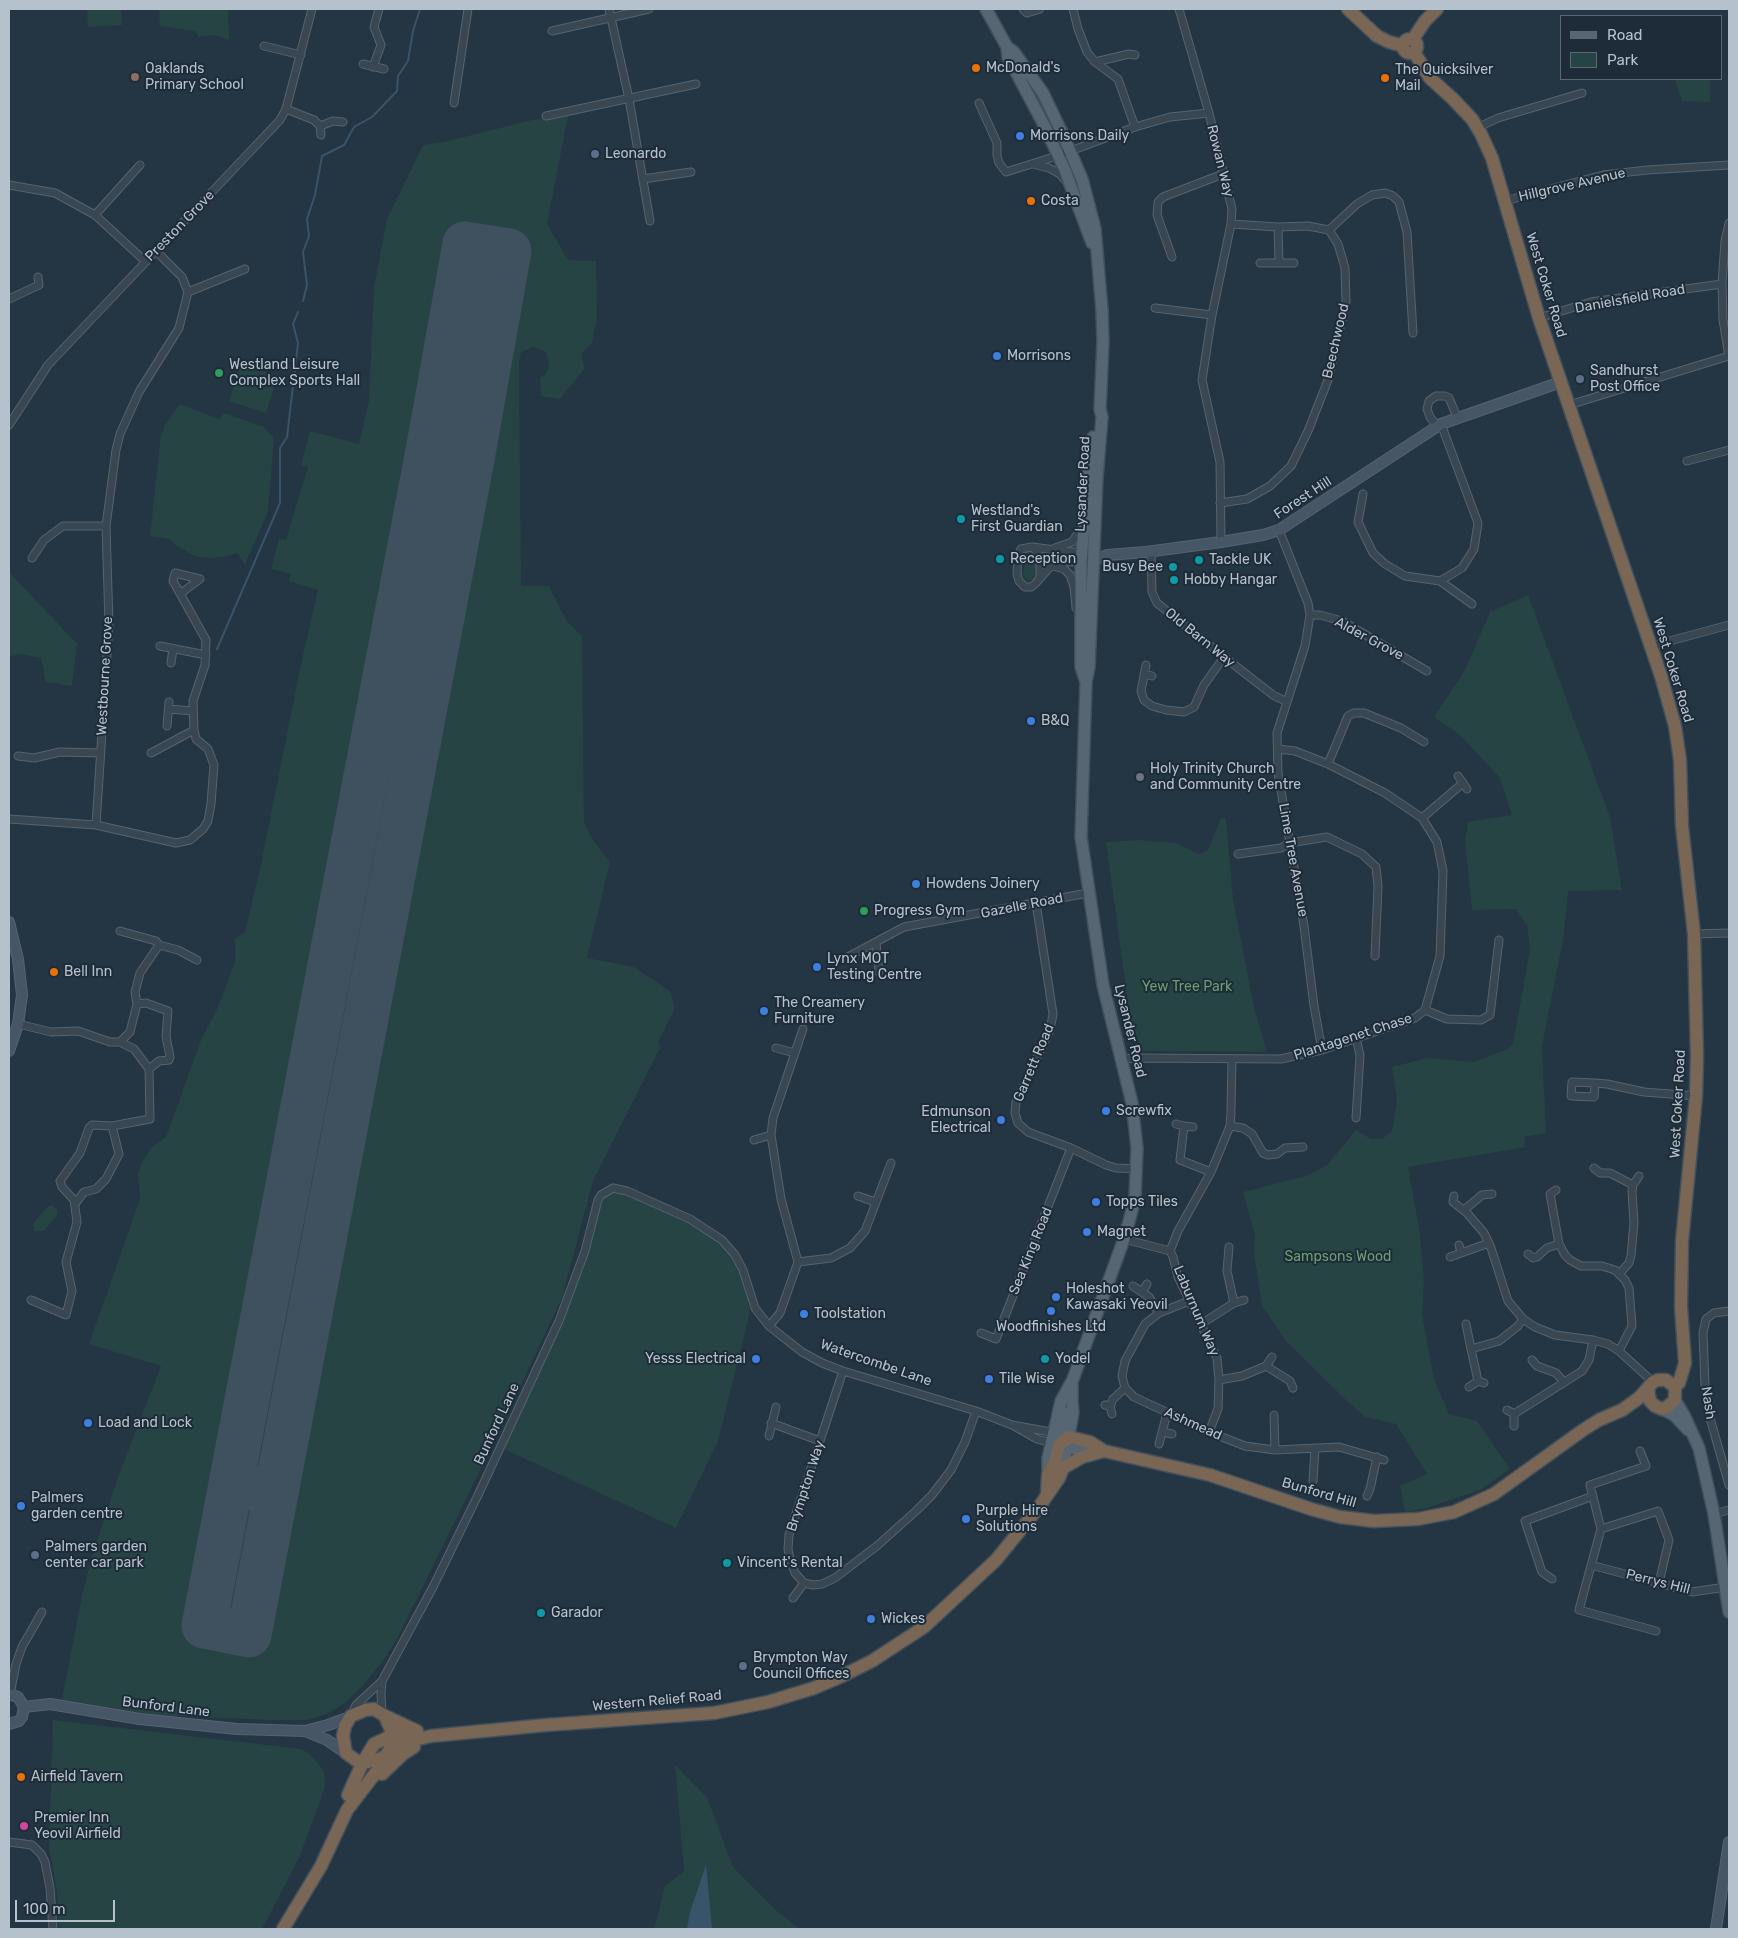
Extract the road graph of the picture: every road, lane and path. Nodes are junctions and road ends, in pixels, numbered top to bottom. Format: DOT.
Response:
graph roads {
  1 [pos="312,9"];
  2 [pos="379,9"];
  3 [pos="468,9"];
  4 [pos="609,9"];
  5 [pos="649,9"];
  6 [pos="986,9"];
  7 [pos="1023,9"];
  8 [pos="1040,9"];
  9 [pos="1073,9"];
  10 [pos="1179,9"];
  11 [pos="1348,9"];
  12 [pos="1437,9"];
  13 [pos="612,18"];
  14 [pos="552,31"];
  15 [pos="1410,45"];
  16 [pos="264,46"];
  17 [pos="1007,47"];
  18 [pos="301,55"];
  19 [pos="1135,56"];
  20 [pos="1095,62"];
  21 [pos="363,64"];
  22 [pos="373,66"];
  23 [pos="384,69"];
  24 [pos="696,84"];
  25 [pos="1582,93"];
  26 [pos="629,99"];
  27 [pos="454,103"];
  28 [pos="979,103"];
  29 [pos="286,109"];
  30 [pos="1208,113"];
  31 [pos="546,116"];
  32 [pos="343,122"];
  33 [pos="320,126"];
  34 [pos="1135,127"];
  35 [pos="1478,128"];
  36 [pos="321,135"];
  37 [pos="1070,150"];
  38 [pos="1057,156"];
  39 [pos="1032,164"];
  40 [pos="140,165"];
  41 [pos="1729,166"];
  42 [pos="691,172"];
  43 [pos="1223,174"];
  44 [pos="643,179"];
  45 [pos="9,185"];
  46 [pos="1071,188"];
  47 [pos="1505,201"];
  48 [pos="95,215"];
  49 [pos="650,221"];
  50 [pos="1729,223"];
  51 [pos="1230,224"];
  52 [pos="1278,227"];
  53 [pos="1329,230"];
  54 [pos="156,251"];
  55 [pos="1172,257"];
  56 [pos="146,262"];
  57 [pos="1260,263"];
  58 [pos="1278,263"];
  59 [pos="1294,263"];
  60 [pos="245,269"];
  61 [pos="1098,269"];
  62 [pos="38,277"];
  63 [pos="1722,284"];
  64 [pos="188,292"];
  65 [pos="9,299"];
  66 [pos="1155,308"];
  67 [pos="1212,315"];
  68 [pos="1538,318"];
  69 [pos="1413,333"];
  70 [pos="1729,356"];
  71 [pos="1561,382"];
  72 [pos="1569,405"];
  73 [pos="1100,409"];
  74 [pos="1457,417"];
  75 [pos="9,425"];
  76 [pos="1439,425"];
  77 [pos="1729,450"];
  78 [pos="1688,461"];
  79 [pos="1363,494"];
  80 [pos="1220,503"];
  81 [pos="1084,520"];
  82 [pos="106,526"];
  83 [pos="1279,530"];
  84 [pos="1220,542"];
  85 [pos="1032,547"];
  86 [pos="1053,549"];
  87 [pos="1151,552"];
  88 [pos="1088,557"];
  89 [pos="32,558"];
  90 [pos="1053,566"];
  91 [pos="1040,576"];
  92 [pos="1440,581"];
  93 [pos="181,593"];
  94 [pos="1472,604"];
  95 [pos="1310,615"];
  96 [pos="1729,625"];
  97 [pos="1081,643"];
  98 [pos="160,646"];
  99 [pos="1651,646"];
  100 [pos="173,649"];
  101 [pos="206,655"];
  102 [pos="1224,657"];
  103 [pos="171,663"];
  104 [pos="1146,666"];
  105 [pos="1427,671"];
  106 [pos="1144,674"];
  107 [pos="1152,676"];
  108 [pos="1086,682"];
  109 [pos="1287,702"];
  110 [pos="193,712"];
  111 [pos="167,726"];
  112 [pos="194,730"];
  113 [pos="1424,742"];
  114 [pos="1278,749"];
  115 [pos="101,753"];
  116 [pos="150,753"];
  117 [pos="18,756"];
  118 [pos="1328,764"];
  119 [pos="1463,783"];
  120 [pos="1422,818"];
  121 [pos="9,819"];
  122 [pos="96,825"];
  123 [pos="1289,843"];
  124 [pos="1238,854"];
  125 [pos="1088,893"];
  126 [pos="1036,903"];
  127 [pos="9,922"];
  128 [pos="120,931"];
  129 [pos="1729,933"];
  130 [pos="1694,934"];
  131 [pos="1499,940"];
  132 [pos="876,944"];
  133 [pos="159,945"];
  134 [pos="1375,956"];
  135 [pos="844,959"];
  136 [pos="197,960"];
  137 [pos="879,972"];
  138 [pos="136,1004"];
  139 [pos="1425,1010"];
  140 [pos="18,1024"];
  141 [pos="803,1029"];
  142 [pos="130,1032"];
  143 [pos="1356,1038"];
  144 [pos="120,1042"];
  145 [pos="776,1048"];
  146 [pos="134,1049"];
  147 [pos="1322,1050"];
  148 [pos="9,1051"];
  149 [pos="795,1053"];
  150 [pos="1122,1059"];
  151 [pos="1232,1059"];
  152 [pos="149,1069"];
  153 [pos="1594,1084"];
  154 [pos="1696,1096"];
  155 [pos="1356,1118"];
  156 [pos="1176,1124"];
  157 [pos="112,1126"];
  158 [pos="1184,1126"];
  159 [pos="1230,1126"];
  160 [pos="1193,1127"];
  161 [pos="771,1135"];
  162 [pos="754,1140"];
  163 [pos="1303,1147"];
  164 [pos="1071,1148"];
  165 [pos="891,1163"];
  166 [pos="1137,1170"];
  167 [pos="1211,1172"];
  168 [pos="1597,1174"];
  169 [pos="1640,1176"];
  170 [pos="1633,1185"];
  171 [pos="627,1191"];
  172 [pos="1550,1192"];
  173 [pos="1492,1194"];
  174 [pos="858,1196"];
  175 [pos="1451,1201"];
  176 [pos="876,1202"];
  177 [pos="75,1204"];
  178 [pos="1464,1210"];
  179 [pos="1124,1239"];
  180 [pos="1489,1243"];
  181 [pos="1559,1244"];
  182 [pos="1229,1247"];
  183 [pos="1170,1252"];
  184 [pos="1450,1257"];
  185 [pos="1531,1259"];
  186 [pos="798,1262"];
  187 [pos="1619,1274"];
  188 [pos="1148,1284"];
  189 [pos="1133,1286"];
  190 [pos="1142,1292"];
  191 [pos="31,1300"];
  192 [pos="1244,1300"];
  193 [pos="1190,1301"];
  194 [pos="1234,1303"];
  195 [pos="1729,1311"];
  196 [pos="1159,1313"];
  197 [pos="1523,1319"];
  198 [pos="1201,1324"];
  199 [pos="1466,1324"];
  200 [pos="769,1326"];
  201 [pos="981,1333"];
  202 [pos="1593,1340"];
  203 [pos="1471,1348"];
  204 [pos="1619,1351"];
  205 [pos="1272,1357"];
  206 [pos="1532,1360"];
  207 [pos="1266,1366"];
  208 [pos="843,1371"];
  209 [pos="1073,1379"];
  210 [pos="1219,1380"];
  211 [pos="1564,1382"];
  212 [pos="1469,1387"];
  213 [pos="1125,1388"];
  214 [pos="1293,1388"];
  215 [pos="1663,1395"];
  216 [pos="776,1407"];
  217 [pos="1109,1408"];
  218 [pos="1507,1410"];
  219 [pos="1622,1410"];
  220 [pos="976,1411"];
  221 [pos="1167,1413"];
  222 [pos="1514,1414"];
  223 [pos="1274,1415"];
  224 [pos="771,1423"];
  225 [pos="1284,1424"];
  226 [pos="1012,1425"];
  227 [pos="1274,1425"];
  228 [pos="1514,1426"];
  229 [pos="1162,1432"];
  230 [pos="1209,1432"];
  231 [pos="1172,1434"];
  232 [pos="769,1436"];
  233 [pos="1060,1440"];
  234 [pos="820,1441"];
  235 [pos="1159,1444"];
  236 [pos="1315,1448"];
  237 [pos="1275,1450"];
  238 [pos="1640,1451"];
  239 [pos="1093,1454"];
  240 [pos="1726,1461"];
  241 [pos="1063,1468"];
  242 [pos="1313,1481"];
  243 [pos="1729,1485"];
  244 [pos="1047,1493"];
  245 [pos="1366,1496"];
  246 [pos="1593,1496"];
  247 [pos="1729,1510"];
  248 [pos="1714,1514"];
  249 [pos="1601,1529"];
  250 [pos="1591,1565"];
  251 [pos="1552,1579"];
  252 [pos="804,1583"];
  253 [pos="1659,1583"];
  254 [pos="1725,1584"];
  255 [pos="793,1598"];
  256 [pos="42,1612"];
  257 [pos="1729,1612"];
  258 [pos="1656,1631"];
  259 [pos="382,1681"];
  260 [pos="9,1694"];
  261 [pos="24,1707"];
  262 [pos="384,1714"];
  263 [pos="350,1717"];
  264 [pos="9,1724"];
  265 [pos="305,1731"];
  266 [pos="416,1731"];
  267 [pos="392,1735"];
  268 [pos="449,1735"];
  269 [pos="431,1736"];
  270 [pos="346,1754"];
  271 [pos="387,1755"];
  272 [pos="362,1762"];
  273 [pos="348,1795"];
  274 [pos="347,1810"];
  275 [pos="338,1829"];
  276 [pos="9,1842"];
  277 [pos="1729,1842"];
  278 [pos="53,1929"];
  279 [pos="283,1929"];
  280 [pos="1716,1929"];
  1 -- 18 [label="street, Preston Grove"];
  2 -- 22 [label="street"];
  3 -- 27 [label="street"];
  4 -- 13 [label="street"];
  5 -- 13 [label="street"];
  6 -- 17 [label="main road, Lysander Road"];
  7 -- 8 [label="street"];
  9 -- 20 [label="street"];
  10 -- 30 [label="street, Rowan Way"];
  11 -- 15 [label="highway"];
  12 -- 15 [label="highway"];
  13 -- 14 [label="street"];
  13 -- 26 [label="street"];
  15 -- 35 [label="highway, West Coker Road"];
  16 -- 18 [label="street"];
  17 -- 37 [label="main road, Lysander Road"];
  17 -- 38 [label="main road, Lysander Road"];
  18 -- 29 [label="street, Preston Grove"];
  19 -- 20 [label="street"];
  20 -- 34 [label="street"];
  21 -- 22 [label="street"];
  22 -- 23 [label="street"];
  24 -- 26 [label="street"];
  25 -- 35 [label="street"];
  26 -- 31 [label="street"];
  26 -- 44 [label="street"];
  28 -- 39 [label="street"];
  29 -- 33 [label="street"];
  29 -- 54 [label="street, Preston Grove"];
  30 -- 34 [label="street"];
  30 -- 43 [label="street, Rowan Way"];
  32 -- 33 [label="street"];
  33 -- 36 [label="street"];
  34 -- 37 [label="street"];
  35 -- 47 [label="highway, West Coker Road"];
  37 -- 38 [label="street"];
  37 -- 61 [label="main road, Lysander Road"];
  38 -- 39 [label="street"];
  38 -- 46 [label="main road, Lysander Road"];
  39 -- 46 [label="street"];
  40 -- 48 [label="street"];
  41 -- 47 [label="street, Hillgrove Avenue"];
  42 -- 44 [label="street"];
  43 -- 51 [label="street, Rowan Way"];
  43 -- 55 [label="street"];
  44 -- 49 [label="street"];
  45 -- 48 [label="street"];
  46 -- 61 [label="main road, Lysander Road"];
  47 -- 68 [label="highway, West Coker Road"];
  48 -- 56 [label="street"];
  50 -- 63 [label="street"];
  51 -- 52 [label="street"];
  51 -- 67 [label="street, Rowan Way"];
  52 -- 53 [label="street"];
  52 -- 58 [label="street"];
  53 -- 69 [label="street"];
  53 -- 80 [label="street, Beechwood"];
  54 -- 56 [label="street, Preston Grove"];
  54 -- 64 [label="street"];
  56 -- 75 [label="street, Preston Grove"];
  57 -- 58 [label="street"];
  58 -- 59 [label="street"];
  60 -- 64 [label="street"];
  61 -- 73 [label="main road, Lysander Road"];
  62 -- 65 [label="street"];
  63 -- 68 [label="street, Danielsfield Road"];
  63 -- 70 [label="street"];
  64 -- 82 [label="street, Westbourne Grove"];
  66 -- 67 [label="street"];
  67 -- 80 [label="street, Rowan Way"];
  68 -- 71 [label="highway, West Coker Road"];
  70 -- 72 [label="street"];
  71 -- 72 [label="highway, West Coker Road"];
  71 -- 74 [label="street, Forest Hill"];
  72 -- 99 [label="highway, West Coker Road"];
  73 -- 81 [label="main road, Lysander Road"];
  73 -- 88 [label="main road, Lysander Road"];
  74 -- 76 [label="street, Forest Hill"];
  74 -- 76 [label="street"];
  76 -- 83 [label="street, Forest Hill"];
  76 -- 92 [label="street"];
  77 -- 78 [label="street"];
  79 -- 92 [label="street"];
  80 -- 84 [label="street, Rowan Way"];
  81 -- 86 [label="street"];
  81 -- 88 [label="main road, Lysander Road"];
  82 -- 89 [label="street"];
  82 -- 115 [label="street, Westbourne Grove"];
  83 -- 84 [label="street, Forest Hill"];
  83 -- 95 [label="street, Lime Tree Avenue"];
  84 -- 87 [label="street, Forest Hill"];
  85 -- 86 [label="street"];
  85 -- 91 [label="street"];
  85 -- 91 [label="street"];
  86 -- 88 [label="street"];
  87 -- 88 [label="street, Forest Hill"];
  87 -- 102 [label="street, Old Barn Way"];
  88 -- 90 [label="street"];
  88 -- 97 [label="main road, Lysander Road"];
  88 -- 108 [label="main road, Lysander Road"];
  90 -- 91 [label="street"];
  90 -- 97 [label="street"];
  92 -- 94 [label="street"];
  93 -- 101 [label="street"];
  95 -- 105 [label="street, Alder Grove"];
  95 -- 109 [label="street, Lime Tree Avenue"];
  96 -- 99 [label="street"];
  97 -- 108 [label="main road, Lysander Road"];
  98 -- 100 [label="street"];
  99 -- 130 [label="highway, West Coker Road"];
  100 -- 101 [label="street"];
  100 -- 103 [label="street"];
  101 -- 110 [label="street"];
  102 -- 106 [label="street"];
  102 -- 109 [label="street, Old Barn Way"];
  104 -- 106 [label="street"];
  106 -- 107 [label="street"];
  108 -- 125 [label="main road, Lysander Road"];
  109 -- 114 [label="street, Lime Tree Avenue"];
  110 -- 111 [label="street"];
  110 -- 112 [label="street"];
  112 -- 116 [label="street"];
  112 -- 122 [label="street"];
  113 -- 118 [label="street"];
  114 -- 118 [label="street, Plantagenet Chase"];
  114 -- 123 [label="street, Lime Tree Avenue"];
  115 -- 117 [label="street"];
  115 -- 122 [label="street, Westbourne Grove"];
  118 -- 120 [label="street, Plantagenet Chase"];
  119 -- 120 [label="street"];
  120 -- 139 [label="street, Plantagenet Chase"];
  121 -- 122 [label="street"];
  123 -- 124 [label="street"];
  123 -- 134 [label="street"];
  123 -- 147 [label="street, Lime Tree Avenue"];
  125 -- 126 [label="street, Gazelle Road"];
  125 -- 150 [label="main road, Lysander Road"];
  126 -- 132 [label="street, Gazelle Road"];
  126 -- 164 [label="street, Garrett Road"];
  127 -- 140 [label="street"];
  128 -- 133 [label="street"];
  129 -- 130 [label="street"];
  130 -- 154 [label="highway, West Coker Road"];
  131 -- 139 [label="street"];
  132 -- 135 [label="street, Gazelle Road"];
  132 -- 137 [label="street"];
  133 -- 136 [label="street"];
  133 -- 138 [label="street"];
  138 -- 142 [label="street"];
  138 -- 152 [label="street"];
  139 -- 143 [label="street, Plantagenet Chase"];
  140 -- 144 [label="street"];
  140 -- 148 [label="street"];
  141 -- 149 [label="street"];
  142 -- 144 [label="street"];
  142 -- 146 [label="street"];
  143 -- 147 [label="street, Plantagenet Chase"];
  143 -- 155 [label="street"];
  144 -- 146 [label="street"];
  145 -- 149 [label="street"];
  146 -- 152 [label="street"];
  147 -- 151 [label="street, Plantagenet Chase"];
  149 -- 161 [label="street"];
  150 -- 151 [label="street, Plantagenet Chase"];
  150 -- 166 [label="main road, Lysander Road"];
  151 -- 159 [label="street, Laburnum Way"];
  152 -- 157 [label="street"];
  153 -- 154 [label="street"];
  154 -- 215 [label="highway, West Coker Road"];
  156 -- 158 [label="street"];
  157 -- 177 [label="street"];
  157 -- 177 [label="street"];
  158 -- 160 [label="street"];
  158 -- 167 [label="street"];
  159 -- 163 [label="street"];
  159 -- 167 [label="street, Laburnum Way"];
  161 -- 162 [label="street"];
  161 -- 186 [label="street"];
  164 -- 166 [label="street, Garrett Road"];
  164 -- 201 [label="street, Sea King Road"];
  165 -- 176 [label="street"];
  166 -- 179 [label="main road, Lysander Road"];
  167 -- 183 [label="street, Laburnum Way"];
  168 -- 170 [label="street"];
  169 -- 170 [label="street"];
  170 -- 187 [label="street"];
  171 -- 200 [label="street, Watercombe Lane"];
  171 -- 259 [label="street, Bunford Lane"];
  172 -- 181 [label="street"];
  173 -- 178 [label="street"];
  174 -- 176 [label="street"];
  175 -- 178 [label="street"];
  176 -- 186 [label="street"];
  177 -- 191 [label="street"];
  178 -- 180 [label="street"];
  179 -- 183 [label="street"];
  179 -- 209 [label="main road, Lysander Road"];
  180 -- 184 [label="street"];
  180 -- 197 [label="street"];
  181 -- 185 [label="street"];
  181 -- 187 [label="street"];
  182 -- 194 [label="street"];
  183 -- 193 [label="street, Laburnum Way"];
  186 -- 200 [label="street"];
  187 -- 204 [label="street"];
  188 -- 190 [label="street"];
  189 -- 190 [label="street"];
  190 -- 196 [label="street"];
  192 -- 194 [label="street"];
  193 -- 196 [label="street"];
  193 -- 198 [label="street, Laburnum Way"];
  194 -- 198 [label="street"];
  195 -- 240 [label="street, Nash"];
  196 -- 213 [label="street"];
  197 -- 202 [label="street"];
  197 -- 203 [label="street"];
  198 -- 210 [label="street, Laburnum Way"];
  199 -- 203 [label="street"];
  200 -- 208 [label="street, Watercombe Lane"];
  202 -- 204 [label="street"];
  202 -- 211 [label="street"];
  203 -- 212 [label="street"];
  204 -- 215 [label="street"];
  205 -- 207 [label="street"];
  206 -- 211 [label="street"];
  207 -- 210 [label="street"];
  207 -- 214 [label="street"];
  208 -- 220 [label="street, Watercombe Lane"];
  208 -- 234 [label="street, Brympton Way"];
  209 -- 233 [label="main road, Lysander Road"];
  209 -- 233 [label="main road, Lysander Road"];
  210 -- 230 [label="street, Laburnum Way"];
  211 -- 222 [label="street"];
  213 -- 217 [label="street"];
  213 -- 221 [label="street, Ashmead"];
  215 -- 219 [label="highway"];
  215 -- 219 [label="highway"];
  215 -- 248 [label="main road"];
  216 -- 224 [label="street"];
  218 -- 222 [label="street"];
  219 -- 239 [label="highway, Bunford Hill"];
  220 -- 226 [label="street, Watercombe Lane"];
  220 -- 252 [label="street"];
  221 -- 229 [label="street"];
  221 -- 230 [label="street, Ashmead"];
  222 -- 228 [label="street"];
  223 -- 227 [label="street"];
  224 -- 232 [label="street"];
  224 -- 234 [label="street"];
  225 -- 227 [label="street"];
  226 -- 233 [label="street, Watercombe Lane"];
  226 -- 233 [label="street, Watercombe Lane"];
  227 -- 237 [label="street"];
  229 -- 231 [label="street"];
  229 -- 235 [label="street"];
  230 -- 237 [label="street, Ashmead"];
  233 -- 239 [label="highway, Bunford Hill"];
  233 -- 241 [label="main road"];
  233 -- 244 [label="highway"];
  234 -- 252 [label="street, Brympton Way"];
  236 -- 237 [label="street, Ashmead"];
  236 -- 242 [label="street"];
  236 -- 245 [label="street, Ashmead"];
  238 -- 246 [label="street"];
  239 -- 241 [label="highway"];
  240 -- 243 [label="street, Nash"];
  241 -- 244 [label="highway, Western Relief Road"];
  244 -- 268 [label="highway, Western Relief Road"];
  246 -- 249 [label="street"];
  246 -- 251 [label="street"];
  247 -- 248 [label="street"];
  248 -- 254 [label="main road"];
  249 -- 250 [label="street"];
  249 -- 253 [label="street"];
  250 -- 253 [label="street, Perrys Hill"];
  250 -- 258 [label="street"];
  252 -- 255 [label="street"];
  253 -- 254 [label="street, Perrys Hill"];
  254 -- 257 [label="main road"];
  256 -- 260 [label="street"];
  259 -- 262 [label="street, Bunford Lane"];
  259 -- 263 [label="street, Bunford Lane"];
  260 -- 261 [label="street"];
  261 -- 264 [label="street"];
  261 -- 265 [label="street, Bunford Lane"];
  262 -- 263 [label="highway"];
  262 -- 266 [label="highway, Western Relief Road"];
  262 -- 267 [label="highway"];
  263 -- 265 [label="street, Bunford Lane"];
  263 -- 270 [label="highway"];
  265 -- 270 [label="street, Bunford Lane"];
  266 -- 267 [label="highway"];
  266 -- 269 [label="highway, Western Relief Road"];
  267 -- 271 [label="highway"];
  267 -- 272 [label="highway"];
  268 -- 269 [label="highway, Western Relief Road"];
  268 -- 275 [label="highway"];
  269 -- 271 [label="highway, Western Relief Road"];
  270 -- 272 [label="highway"];
  270 -- 273 [label="highway"];
  271 -- 272 [label="highway"];
  271 -- 274 [label="highway"];
  272 -- 273 [label="highway"];
  273 -- 274 [label="highway"];
  274 -- 275 [label="highway"];
  275 -- 279 [label="highway"];
  276 -- 278 [label="street"];
  277 -- 280 [label="street"];
}
